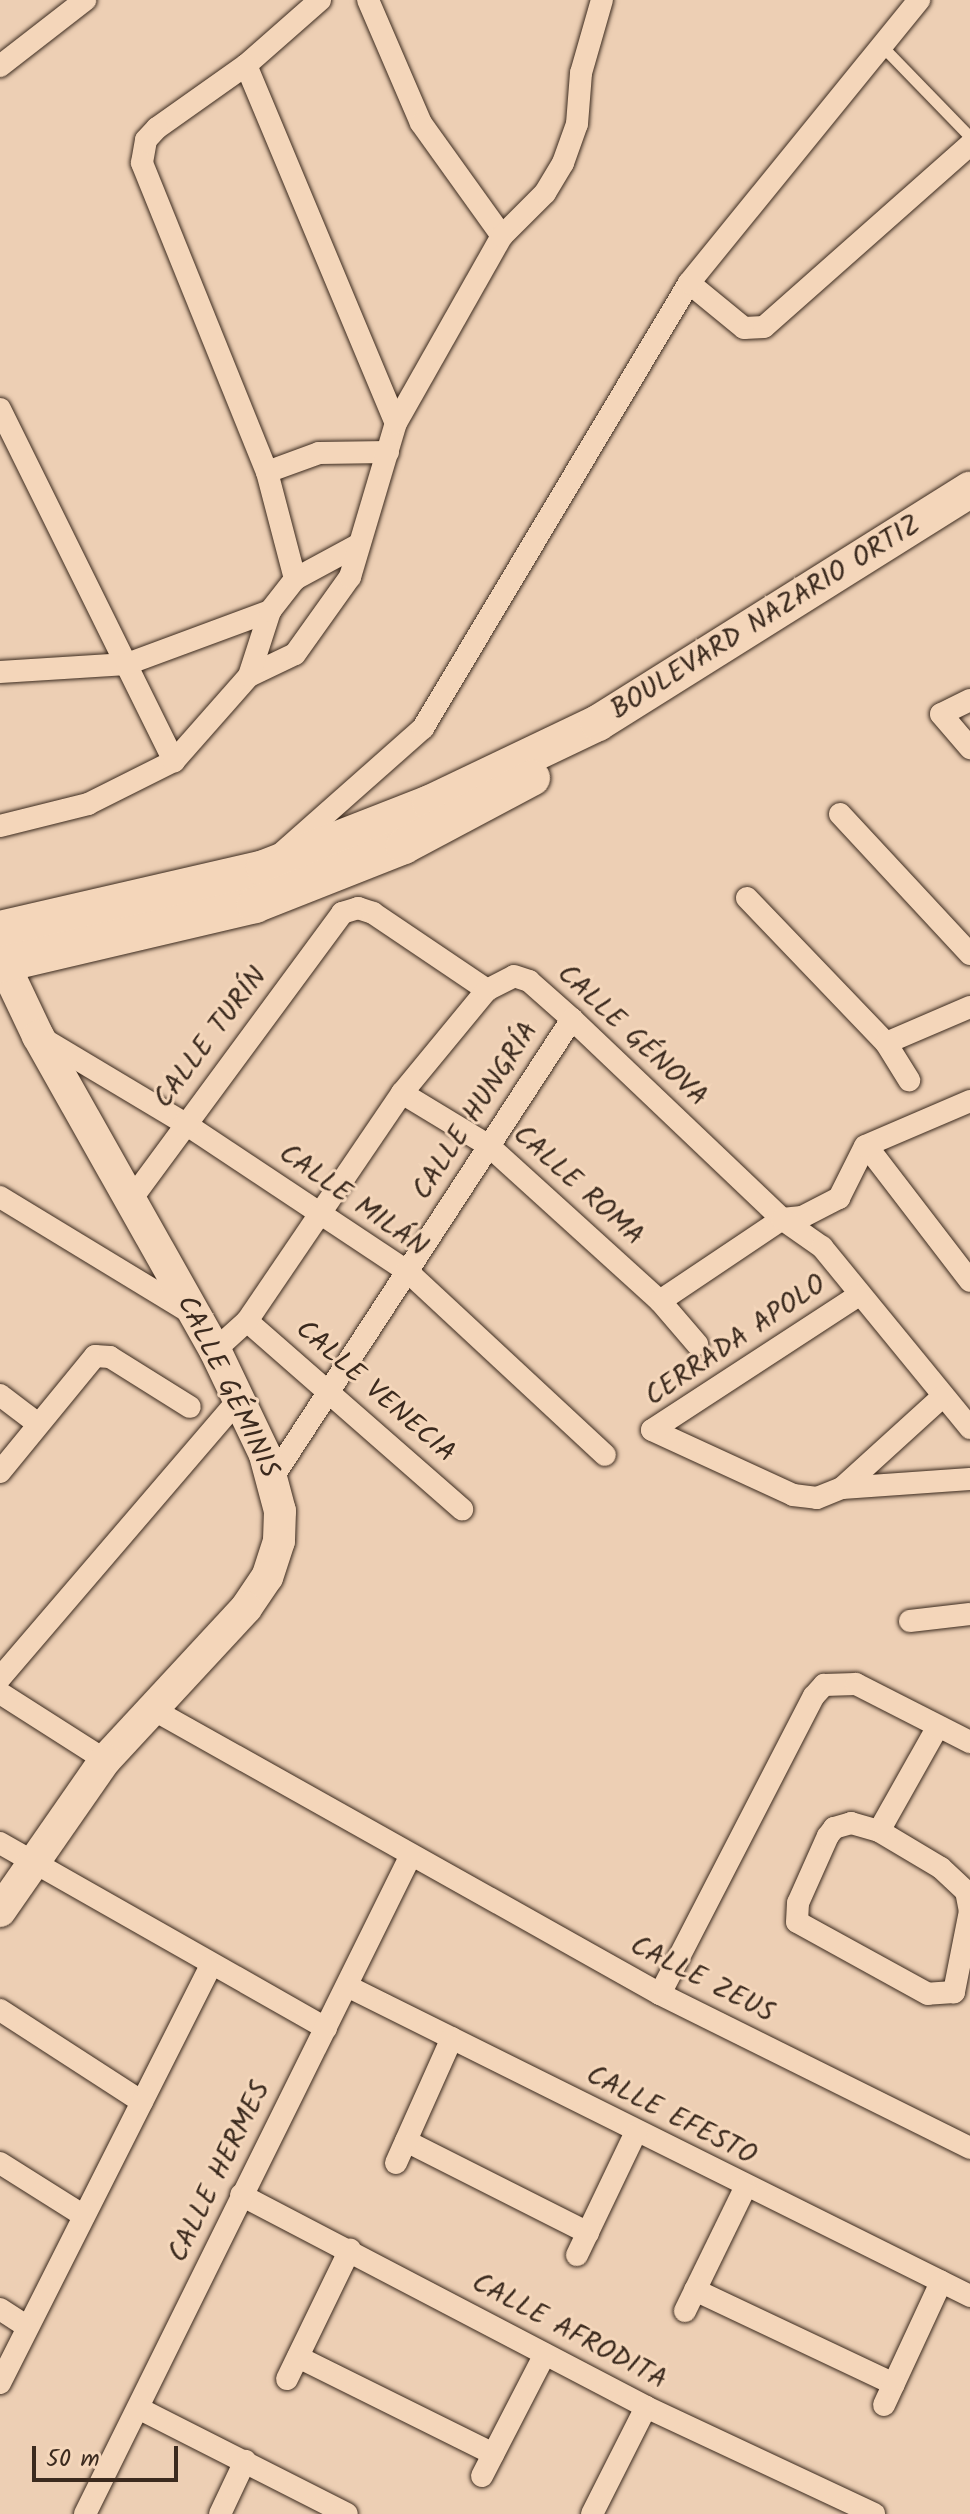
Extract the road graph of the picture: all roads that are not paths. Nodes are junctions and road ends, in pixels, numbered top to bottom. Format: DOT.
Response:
graph roads {
  1 [pos="85,0"];
  2 [pos="320,0"];
  3 [pos="368,0"];
  4 [pos="602,0"];
  5 [pos="919,0"];
  6 [pos="881,45"];
  7 [pos="246,65"];
  8 [pos="0,66"];
  9 [pos="970,137"];
  10 [pos="970,145"];
  11 [pos="502,236"];
  12 [pos="689,283"];
  13 [pos="0,409"];
  14 [pos="396,423"];
  15 [pos="388,452"];
  16 [pos="267,472"];
  17 [pos="970,490"];
  18 [pos="358,545"];
  19 [pos="295,579"];
  20 [pos="270,611"];
  21 [pos="127,664"];
  22 [pos="0,672"];
  23 [pos="249,676"];
  24 [pos="970,700"];
  25 [pos="561,743"];
  26 [pos="970,748"];
  27 [pos="174,761"];
  28 [pos="840,814"];
  29 [pos="0,826"];
  30 [pos="264,868"];
  31 [pos="747,898"];
  32 [pos="0,929"];
  33 [pos="970,954"];
  34 [pos="1,962"];
  35 [pos="487,990"];
  36 [pos="970,1007"];
  37 [pos="572,1019"];
  38 [pos="38,1036"];
  39 [pos="886,1043"];
  40 [pos="909,1080"];
  41 [pos="402,1093"];
  42 [pos="970,1101"];
  43 [pos="970,1117"];
  44 [pos="184,1123"];
  45 [pos="489,1146"];
  46 [pos="866,1159"];
  47 [pos="0,1197"];
  48 [pos="130,1201"];
  49 [pos="319,1212"];
  50 [pos="782,1219"];
  51 [pos="837,1266"];
  52 [pos="407,1271"];
  53 [pos="970,1281"];
  54 [pos="859,1295"];
  55 [pos="660,1301"];
  56 [pos="196,1316"];
  57 [pos="247,1321"];
  58 [pos="697,1344"];
  59 [pos="215,1350"];
  60 [pos="330,1389"];
  61 [pos="0,1395"];
  62 [pos="943,1396"];
  63 [pos="239,1399"];
  64 [pos="190,1407"];
  65 [pos="38,1424"];
  66 [pos="970,1428"];
  67 [pos="605,1455"];
  68 [pos="0,1472"];
  69 [pos="273,1477"];
  70 [pos="970,1479"];
  71 [pos="842,1488"];
  72 [pos="462,1509"];
  73 [pos="970,1614"];
  74 [pos="910,1621"];
  75 [pos="0,1678"];
  76 [pos="0,1693"];
  77 [pos="154,1710"];
  78 [pos="937,1728"];
  79 [pos="970,1742"];
  80 [pos="105,1760"];
  81 [pos="879,1831"];
  82 [pos="0,1843"];
  83 [pos="410,1857"];
  84 [pos="34,1860"];
  85 [pos="0,1911"];
  86 [pos="211,1966"];
  87 [pos="347,1986"];
  88 [pos="660,1994"];
  89 [pos="0,2010"];
  90 [pos="326,2028"];
  91 [pos="452,2038"];
  92 [pos="142,2102"];
  93 [pos="636,2132"];
  94 [pos="406,2141"];
  95 [pos="970,2148"];
  96 [pos="0,2163"];
  97 [pos="396,2163"];
  98 [pos="745,2188"];
  99 [pos="241,2195"];
  100 [pos="84,2216"];
  101 [pos="588,2233"];
  102 [pos="350,2249"];
  103 [pos="577,2255"];
  104 [pos="941,2282"];
  105 [pos="695,2290"];
  106 [pos="970,2296"];
  107 [pos="0,2309"];
  108 [pos="685,2311"];
  109 [pos="28,2327"];
  110 [pos="545,2354"];
  111 [pos="298,2357"];
  112 [pos="287,2379"];
  113 [pos="0,2383"];
  114 [pos="894,2384"];
  115 [pos="884,2405"];
  116 [pos="646,2407"];
  117 [pos="138,2408"];
  118 [pos="493,2454"];
  119 [pos="245,2461"];
  120 [pos="482,2476"];
  121 [pos="601,2511"];
  122 [pos="85,2514"];
  123 [pos="220,2514"];
  124 [pos="347,2514"];
  125 [pos="874,2514"];
  1 -- 8 [label="street"];
  2 -- 7 [label="street"];
  3 -- 11 [label="street"];
  4 -- 11 [label="street"];
  5 -- 6 [label="street"];
  6 -- 9 [label="lane"];
  6 -- 12 [label="street"];
  7 -- 14 [label="street"];
  7 -- 16 [label="street"];
  10 -- 12 [label="street"];
  11 -- 14 [label="street"];
  12 -- 30 [label="street"];
  13 -- 21 [label="street"];
  14 -- 15 [label="street"];
  15 -- 16 [label="street"];
  15 -- 18 [label="street"];
  16 -- 19 [label="street"];
  17 -- 25 [label="main road, BOULEVARD NAZARIO ORTIZ"];
  18 -- 19 [label="street"];
  18 -- 23 [label="street"];
  19 -- 20 [label="street"];
  20 -- 21 [label="street"];
  20 -- 23 [label="street"];
  21 -- 22 [label="street"];
  21 -- 27 [label="street"];
  23 -- 27 [label="street"];
  24 -- 26 [label="street"];
  25 -- 30 [label="main road, BOULEVARD NAZARIO ORTIZ"];
  25 -- 34 [label="main road, BOULEVARD NAZARIO ORTIZ"];
  27 -- 29 [label="street"];
  28 -- 33 [label="street"];
  30 -- 32 [label="main road, BOULEVARD NAZARIO ORTIZ"];
  31 -- 39 [label="street"];
  34 -- 38 [label="street, CALLE GÉMINIS"];
  35 -- 37 [label="street, CALLE GÉNOVA"];
  35 -- 41 [label="street"];
  35 -- 44 [label="street, CALLE TURÍN"];
  36 -- 39 [label="street"];
  37 -- 45 [label="street, CALLE HUNGRÍA"];
  37 -- 50 [label="street, CALLE GÉNOVA"];
  38 -- 44 [label="street, CALLE MILÁN"];
  38 -- 48 [label="street, CALLE GÉMINIS"];
  39 -- 40 [label="street"];
  41 -- 45 [label="street, CALLE ROMA"];
  41 -- 49 [label="street"];
  42 -- 46 [label="street"];
  43 -- 46 [label="street"];
  44 -- 48 [label="street, CALLE TURÍN"];
  44 -- 49 [label="street, CALLE MILÁN"];
  45 -- 52 [label="street, CALLE HUNGRÍA"];
  45 -- 55 [label="street, CALLE ROMA"];
  46 -- 50 [label="street"];
  46 -- 53 [label="street"];
  47 -- 56 [label="street"];
  48 -- 56 [label="street, CALLE GÉMINIS"];
  49 -- 52 [label="street, CALLE MILÁN"];
  49 -- 57 [label="street"];
  50 -- 51 [label="street, CALLE GÉNOVA"];
  50 -- 55 [label="street"];
  51 -- 54 [label="street, CERRADA APOLO"];
  52 -- 60 [label="street, CALLE HUNGRÍA"];
  52 -- 67 [label="street, CALLE MILÁN"];
  54 -- 62 [label="street, CERRADA APOLO"];
  54 -- 71 [label="street, CERRADA APOLO"];
  55 -- 58 [label="street, CALLE ROMA"];
  56 -- 59 [label="street, CALLE GÉMINIS"];
  57 -- 59 [label="street"];
  57 -- 60 [label="street, CALLE VENECIA"];
  59 -- 63 [label="street, CALLE GÉMINIS"];
  60 -- 69 [label="street, CALLE HUNGRÍA"];
  60 -- 72 [label="street, CALLE VENECIA"];
  61 -- 65 [label="street"];
  62 -- 66 [label="street, CERRADA APOLO"];
  62 -- 71 [label="street, CERRADA APOLO"];
  63 -- 69 [label="street, CALLE GÉMINIS"];
  63 -- 75 [label="street"];
  64 -- 65 [label="street"];
  65 -- 68 [label="street"];
  69 -- 77 [label="street, CALLE GÉMINIS"];
  70 -- 71 [label="street, CERRADA APOLO"];
  73 -- 74 [label="street"];
  76 -- 80 [label="street"];
  77 -- 80 [label="street, CALLE GÉMINIS"];
  77 -- 83 [label="street, CALLE ZEUS"];
  78 -- 79 [label="street"];
  78 -- 81 [label="street"];
  78 -- 88 [label="street"];
  80 -- 84 [label="street, CALLE GÉMINIS"];
  81 -- 81 [label="street"];
  82 -- 84 [label="street"];
  83 -- 87 [label="street, CALLE HERMES"];
  83 -- 88 [label="street, CALLE ZEUS"];
  84 -- 85 [label="street, CALLE GÉMINIS"];
  84 -- 86 [label="street"];
  86 -- 90 [label="street"];
  86 -- 92 [label="street"];
  87 -- 90 [label="street, CALLE HERMES"];
  87 -- 91 [label="street, CALLE EFESTO"];
  88 -- 95 [label="street, CALLE ZEUS"];
  89 -- 92 [label="street"];
  90 -- 99 [label="street, CALLE HERMES"];
  91 -- 93 [label="street, CALLE EFESTO"];
  91 -- 94 [label="street"];
  92 -- 100 [label="street"];
  93 -- 98 [label="street, CALLE EFESTO"];
  93 -- 101 [label="street"];
  94 -- 97 [label="street"];
  94 -- 101 [label="street"];
  96 -- 100 [label="street"];
  98 -- 104 [label="street, CALLE EFESTO"];
  98 -- 105 [label="street"];
  99 -- 102 [label="street, CALLE AFRODITA"];
  99 -- 117 [label="street, CALLE HERMES"];
  100 -- 109 [label="street"];
  101 -- 103 [label="street"];
  102 -- 110 [label="street, CALLE AFRODITA"];
  102 -- 111 [label="street"];
  104 -- 106 [label="street, CALLE EFESTO"];
  104 -- 114 [label="street"];
  105 -- 108 [label="street"];
  105 -- 114 [label="street"];
  107 -- 109 [label="street"];
  109 -- 113 [label="street"];
  110 -- 116 [label="street, CALLE AFRODITA"];
  110 -- 118 [label="street"];
  111 -- 112 [label="street"];
  111 -- 118 [label="street"];
  114 -- 115 [label="street"];
  116 -- 121 [label="street"];
  116 -- 125 [label="street, CALLE AFRODITA"];
  117 -- 119 [label="street"];
  117 -- 122 [label="street, CALLE HERMES"];
  118 -- 120 [label="street"];
  119 -- 123 [label="street"];
  119 -- 124 [label="street"];
}
